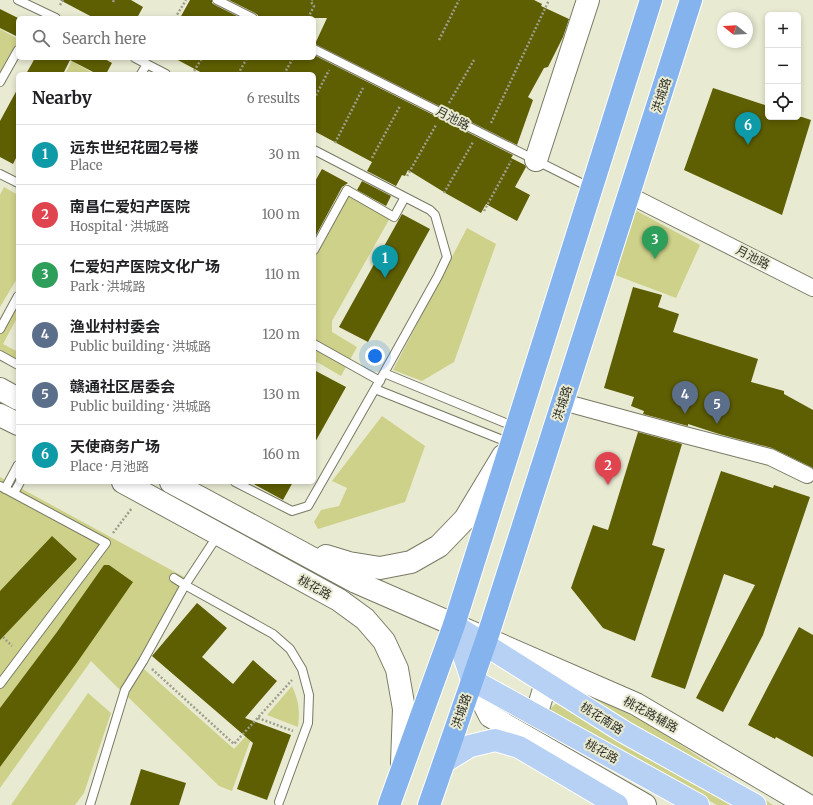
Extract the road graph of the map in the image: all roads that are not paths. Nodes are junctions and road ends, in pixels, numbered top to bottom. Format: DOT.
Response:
graph roads {
  1 [pos="18,0"];
  2 [pos="217,0"];
  3 [pos="588,0"];
  4 [pos="651,0"];
  5 [pos="691,0"];
  6 [pos="41,10"];
  7 [pos="38,16"];
  8 [pos="52,16"];
  9 [pos="249,16"];
  10 [pos="316,50"];
  11 [pos="16,54"];
  12 [pos="139,60"];
  13 [pos="147,64"];
  14 [pos="142,72"];
  15 [pos="162,72"];
  16 [pos="0,82"];
  17 [pos="316,151"];
  18 [pos="527,156"];
  19 [pos="0,174"];
  20 [pos="16,182"];
  21 [pos="591,188"];
  22 [pos="629,194"];
  23 [pos="405,197"];
  24 [pos="316,246"];
  25 [pos="813,288"];
  26 [pos="16,300"];
  27 [pos="0,329"];
  28 [pos="316,345"];
  29 [pos="0,355"];
  30 [pos="16,364"];
  31 [pos="384,373"];
  32 [pos="378,385"];
  33 [pos="0,389"];
  34 [pos="16,398"];
  35 [pos="562,402"];
  36 [pos="0,415"];
  37 [pos="16,423"];
  38 [pos="514,435"];
  39 [pos="16,468"];
  40 [pos="807,475"];
  41 [pos="19,484"];
  42 [pos="127,484"];
  43 [pos="176,484"];
  44 [pos="247,485"];
  45 [pos="3,487"];
  46 [pos="14,493"];
  47 [pos="218,534"];
  48 [pos="288,545"];
  49 [pos="174,578"];
  50 [pos="185,585"];
  51 [pos="454,625"];
  52 [pos="486,641"];
  53 [pos="472,680"];
  54 [pos="546,683"];
  55 [pos="0,684"];
  56 [pos="536,715"];
  57 [pos="444,762"];
  58 [pos="402,769"];
  59 [pos="279,802"];
  60 [pos="90,805"];
  61 [pos="389,805"];
  62 [pos="429,805"];
  63 [pos="617,805"];
  64 [pos="645,805"];
  65 [pos="698,805"];
  66 [pos="754,805"];
  67 [pos="807,805"];
  1 -- 6 [label="lane"];
  2 -- 9 [label="lane"];
  3 -- 18 [label="main road"];
  4 -- 21 [label="highway"];
  5 -- 22 [label="highway, 洪城路"];
  6 -- 7 [label="lane"];
  6 -- 8 [label="lane"];
  10 -- 18 [label="lane, 月池路"];
  11 -- 16 [label="lane"];
  12 -- 13 [label="lane"];
  13 -- 14 [label="lane"];
  13 -- 15 [label="lane"];
  17 -- 23 [label="lane"];
  18 -- 21 [label="lane, 月池路"];
  19 -- 20 [label="lane"];
  21 -- 38 [label="highway"];
  22 -- 25 [label="street, 月池路"];
  22 -- 35 [label="highway, 洪城路"];
  23 -- 24 [label="lane"];
  23 -- 31 [label="lane"];
  26 -- 27 [label="lane"];
  28 -- 32 [label="lane"];
  29 -- 30 [label="lane"];
  31 -- 32 [label="lane"];
  31 -- 38 [label="lane"];
  32 -- 38 [label="lane"];
  32 -- 44 [label="lane"];
  33 -- 34 [label="main road"];
  35 -- 40 [label="street"];
  35 -- 52 [label="highway, 洪城路"];
  36 -- 37 [label="main road"];
  38 -- 48 [label="main road"];
  38 -- 51 [label="highway"];
  39 -- 45 [label="lane"];
  41 -- 46 [label="lane"];
  42 -- 47 [label="main road, 桃花路"];
  43 -- 48 [label="main road, 桃花路"];
  45 -- 46 [label="lane"];
  46 -- 55 [label="lane"];
  47 -- 50 [label="lane"];
  47 -- 58 [label="main road, 桃花路"];
  48 -- 51 [label="main road, 桃花路"];
  49 -- 50 [label="lane"];
  50 -- 59 [label="lane"];
  50 -- 60 [label="lane"];
  51 -- 52 [label="main road, 桃花南路"];
  51 -- 53 [label="main road"];
  51 -- 58 [label="highway"];
  52 -- 53 [label="highway, 洪城路"];
  52 -- 54 [label="main road, 桃花南路"];
  52 -- 67 [label="main road, 桃花路辅路"];
  53 -- 56 [label="main road, 桃花路"];
  53 -- 57 [label="highway, 洪城路"];
  53 -- 64 [label="main road"];
  54 -- 56 [label="main road"];
  54 -- 66 [label="main road, 桃花南路"];
  56 -- 65 [label="main road, 桃花路"];
  57 -- 62 [label="highway, 洪城路"];
  57 -- 63 [label="main road"];
  58 -- 61 [label="highway"];
}
